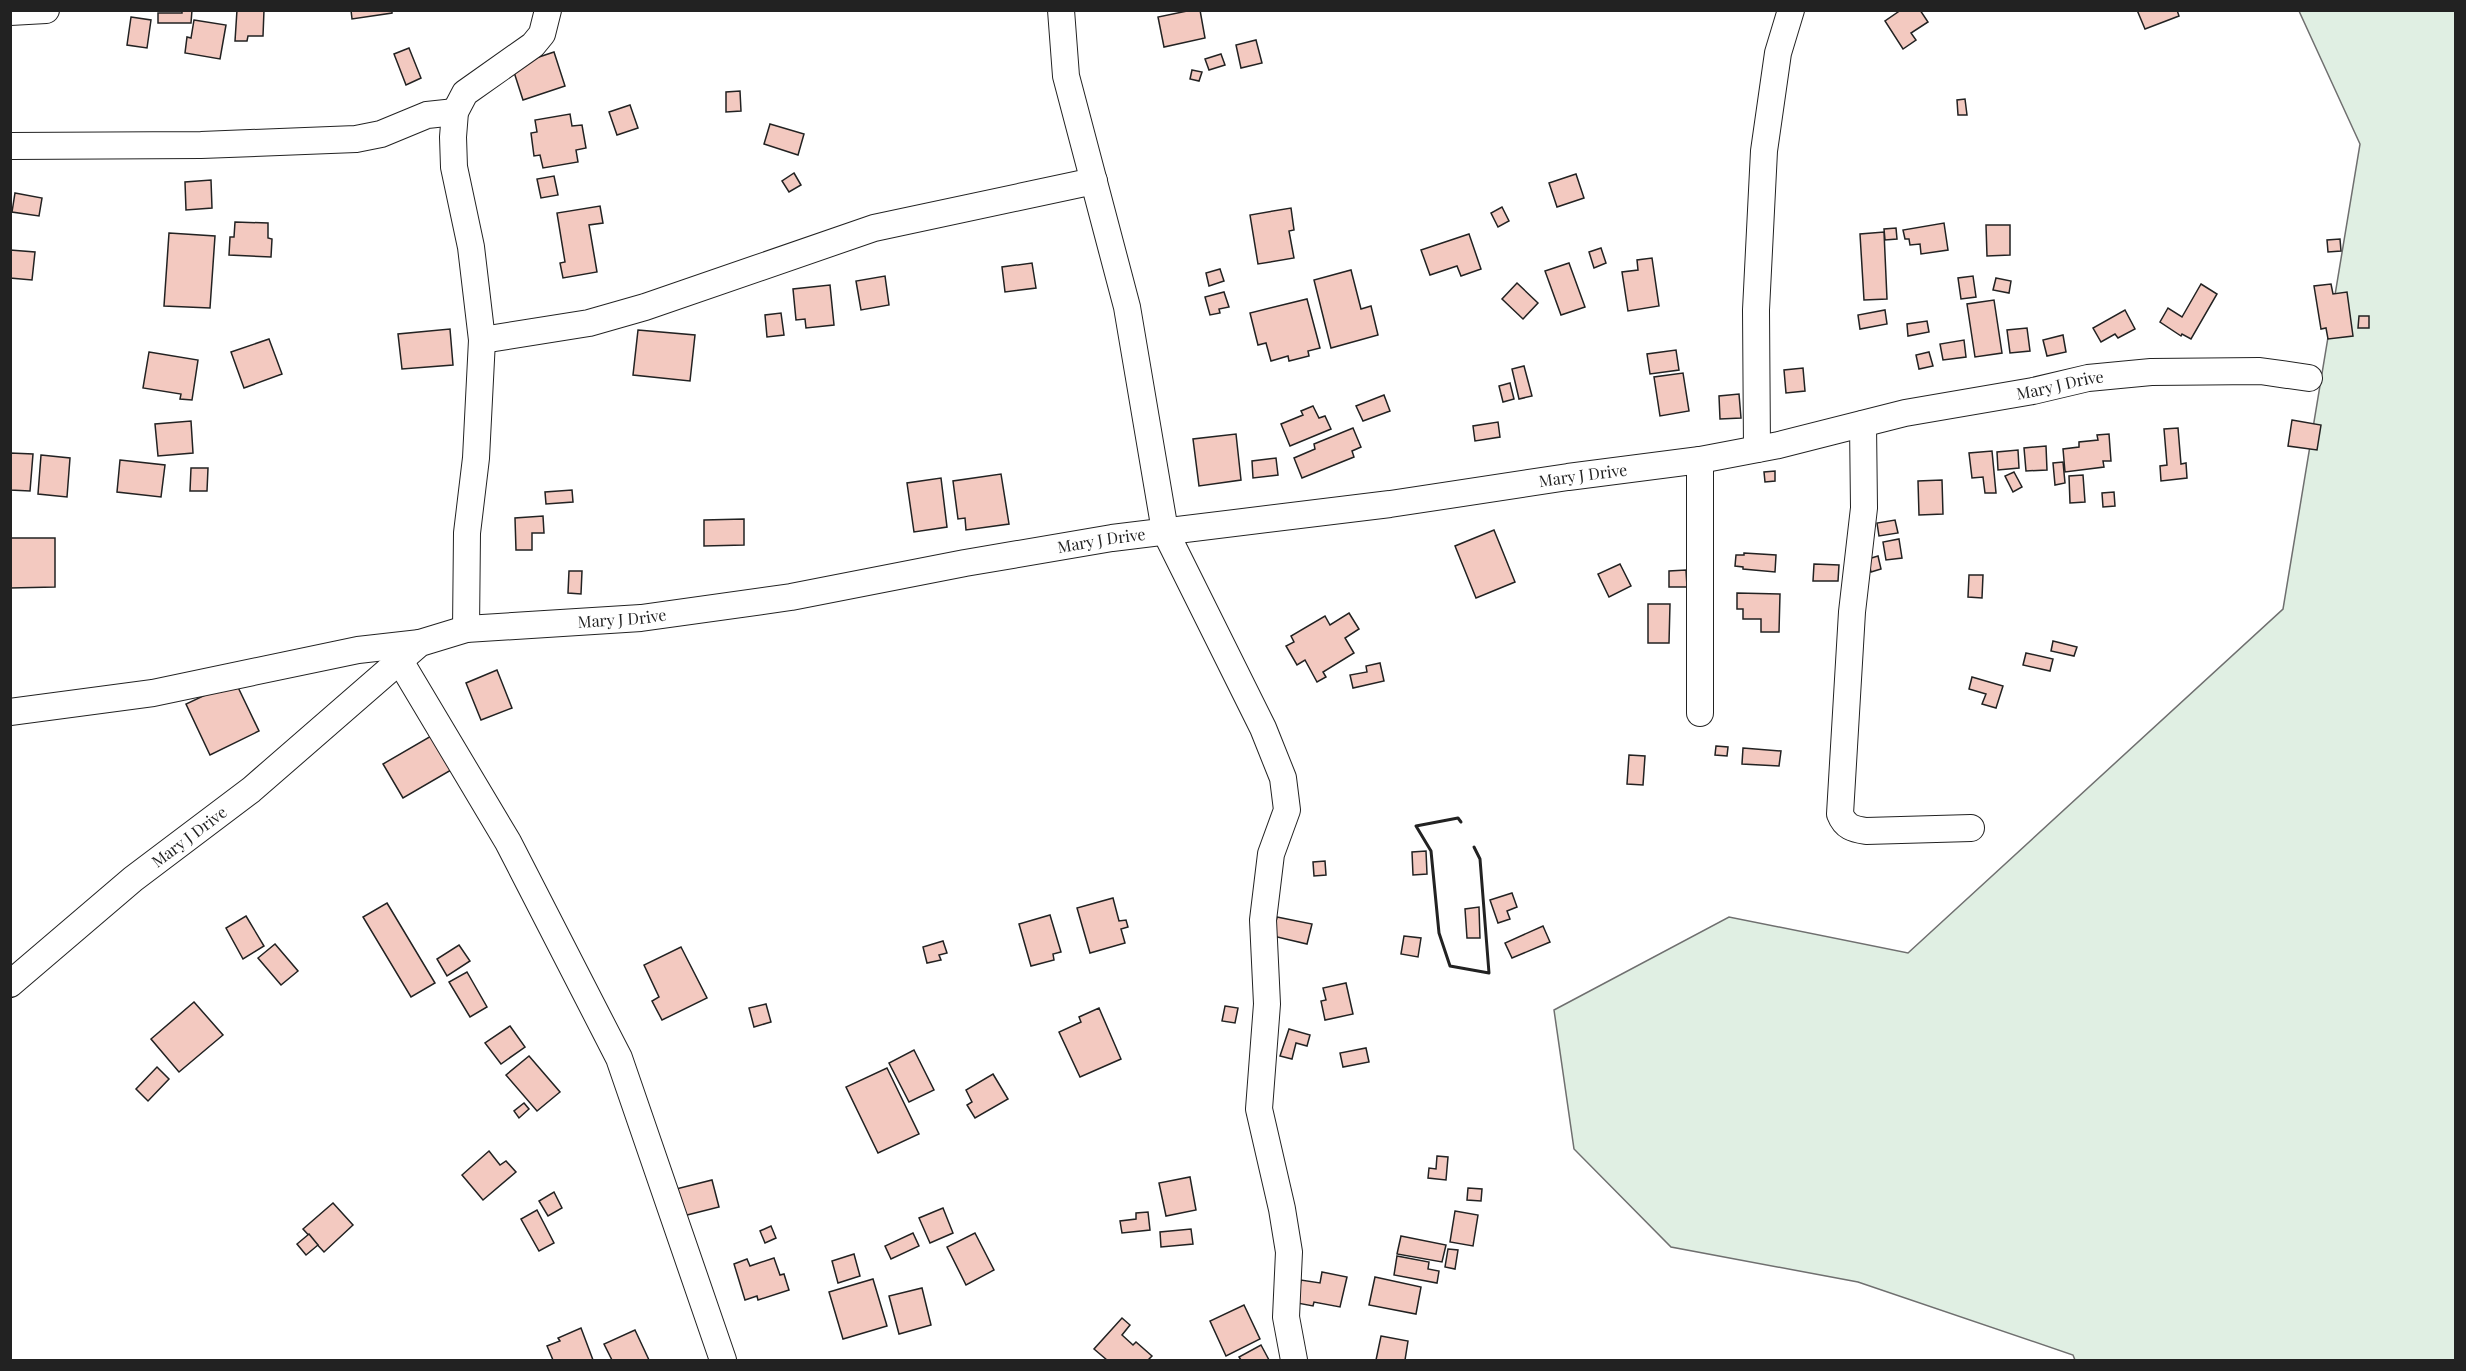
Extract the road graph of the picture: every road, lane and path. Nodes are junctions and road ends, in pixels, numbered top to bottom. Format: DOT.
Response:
graph roads {
  1 [pos="46,10"];
  2 [pos="548,10"];
  3 [pos="1061,10"];
  4 [pos="1791,10"];
  5 [pos="10,12"];
  6 [pos="455,112"];
  7 [pos="10,146"];
  8 [pos="1094,181"];
  9 [pos="482,340"];
  10 [pos="2309,378"];
  11 [pos="1863,424"];
  12 [pos="1757,449"];
  13 [pos="1700,460"];
  14 [pos="1165,531"];
  15 [pos="466,629"];
  16 [pos="420,643"];
  17 [pos="399,661"];
  18 [pos="10,712"];
  19 [pos="1700,713"];
  20 [pos="1971,828"];
  21 [pos="10,984"];
  22 [pos="723,1360"];
  23 [pos="1294,1360"];
  1 -- 5 [label="street"];
  2 -- 6 [label="street"];
  3 -- 8 [label="street"];
  4 -- 12 [label="street"];
  6 -- 7 [label="street"];
  6 -- 9 [label="street"];
  8 -- 9 [label="street"];
  8 -- 14 [label="street"];
  9 -- 15 [label="street"];
  10 -- 11 [label="street, Mary J Drive"];
  11 -- 12 [label="street, Mary J Drive"];
  11 -- 20 [label="street"];
  12 -- 13 [label="street, Mary J Drive"];
  13 -- 14 [label="street, Mary J Drive"];
  13 -- 19 [label="street"];
  14 -- 15 [label="street, Mary J Drive"];
  14 -- 23 [label="street"];
  15 -- 16 [label="street, Mary J Drive"];
  16 -- 17 [label="street, Mary J Drive"];
  16 -- 18 [label="street"];
  17 -- 21 [label="street, Mary J Drive"];
  17 -- 22 [label="street"];
}
